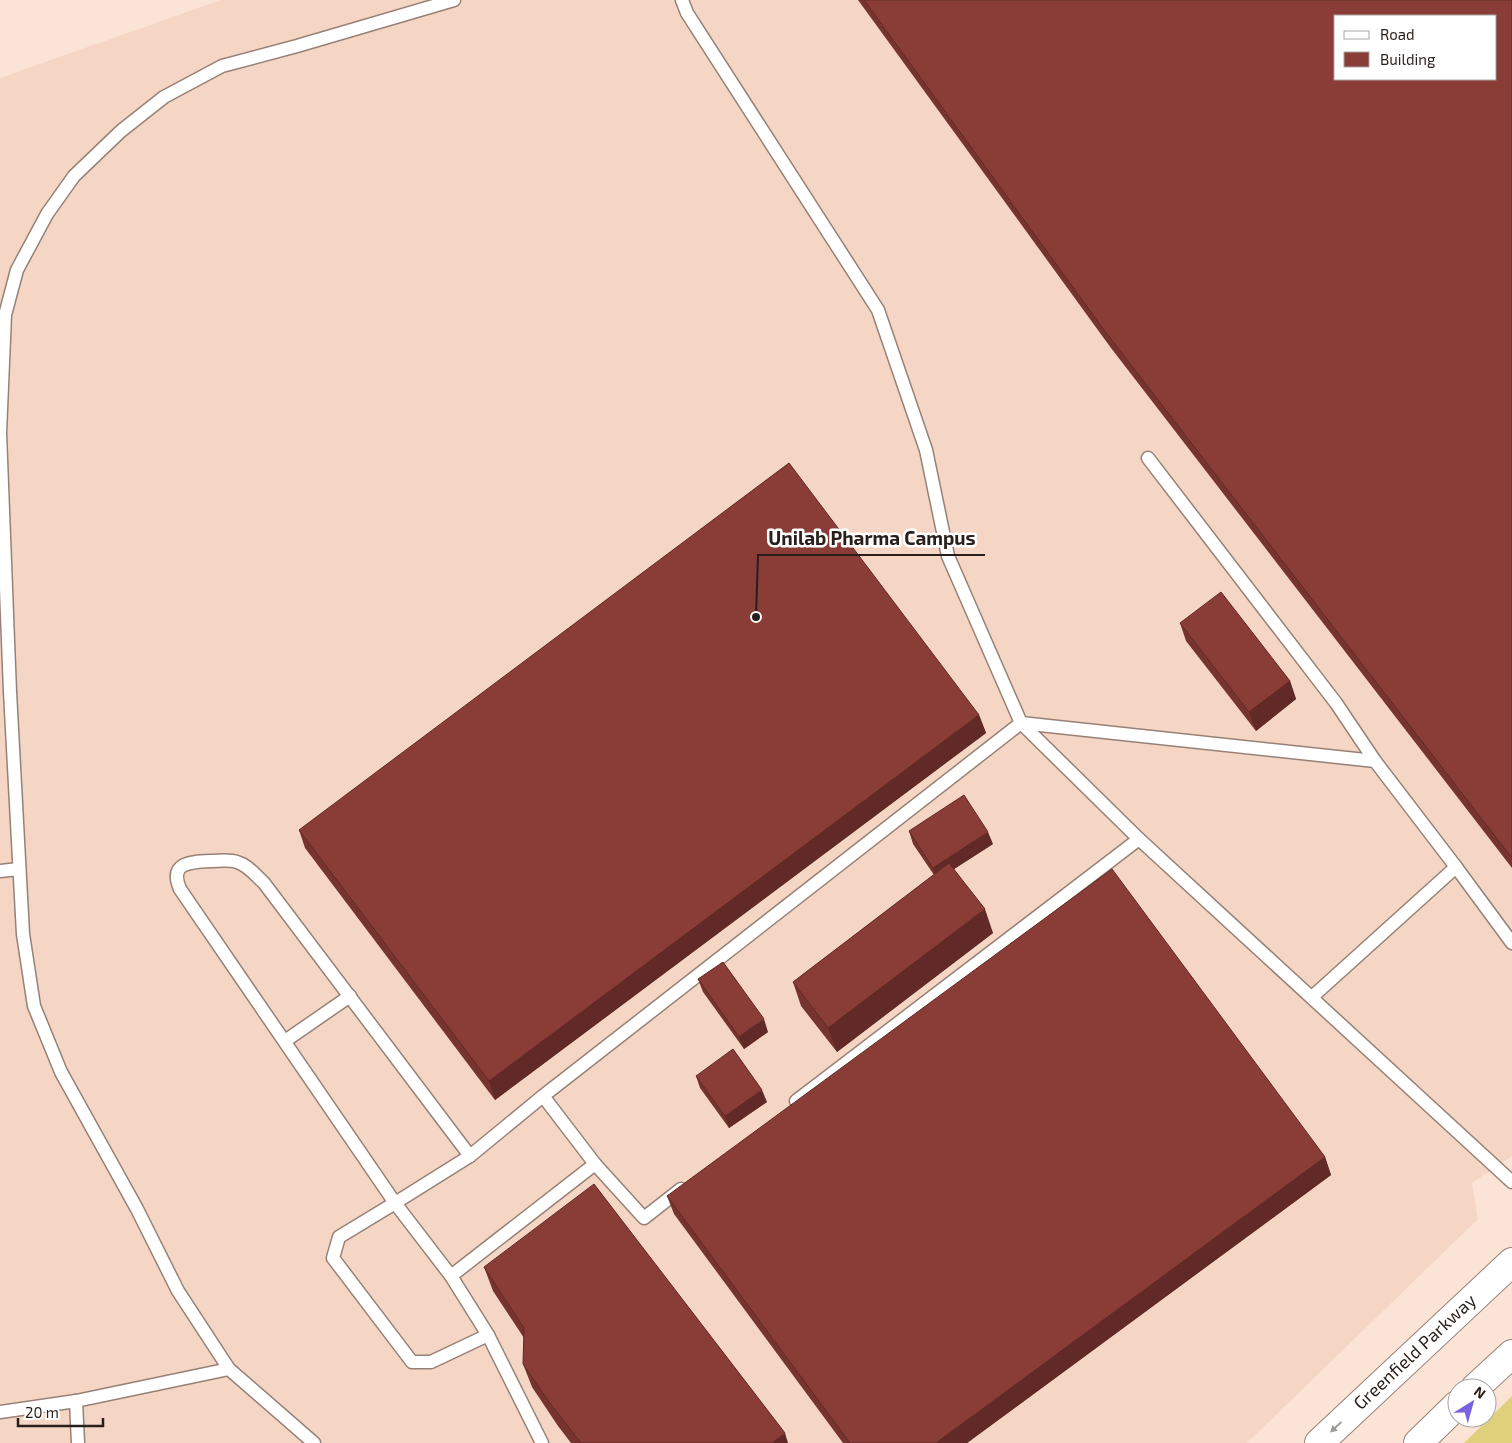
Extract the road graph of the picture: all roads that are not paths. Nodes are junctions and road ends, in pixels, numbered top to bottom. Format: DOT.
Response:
graph roads {
  1 [pos="454,0"];
  2 [pos="682,0"];
  3 [pos="1148,458"];
  4 [pos="1021,723"];
  5 [pos="1376,761"];
  6 [pos="1139,838"];
  7 [pos="1456,867"];
  8 [pos="19,869"];
  9 [pos="0,871"];
  10 [pos="1512,942"];
  11 [pos="350,996"];
  12 [pos="1312,997"];
  13 [pos="285,1041"];
  14 [pos="543,1096"];
  15 [pos="786,1109"];
  16 [pos="470,1156"];
  17 [pos="595,1164"];
  18 [pos="691,1182"];
  19 [pos="1512,1182"];
  20 [pos="395,1203"];
  21 [pos="1512,1262"];
  22 [pos="451,1276"];
  23 [pos="488,1335"];
  24 [pos="1512,1354"];
  25 [pos="230,1369"];
  26 [pos="1486,1378"];
  27 [pos="76,1401"];
  28 [pos="0,1412"];
  29 [pos="1447,1415"];
  30 [pos="78,1443"];
  31 [pos="314,1443"];
  32 [pos="542,1443"];
  33 [pos="1319,1443"];
  34 [pos="1418,1443"];
  1 -- 8 [label="lane"];
  2 -- 4 [label="lane"];
  3 -- 5 [label="lane"];
  4 -- 5 [label="lane"];
  4 -- 6 [label="lane"];
  4 -- 14 [label="lane"];
  5 -- 7 [label="lane"];
  6 -- 12 [label="lane"];
  6 -- 15 [label="lane"];
  7 -- 10 [label="lane"];
  7 -- 12 [label="lane"];
  8 -- 9 [label="lane"];
  8 -- 25 [label="lane"];
  11 -- 13 [label="lane"];
  11 -- 13 [label="lane"];
  11 -- 16 [label="lane"];
  12 -- 19 [label="lane"];
  13 -- 20 [label="lane"];
  14 -- 16 [label="lane"];
  14 -- 17 [label="lane"];
  16 -- 20 [label="lane"];
  17 -- 18 [label="lane"];
  17 -- 22 [label="lane"];
  20 -- 22 [label="lane"];
  20 -- 23 [label="lane"];
  21 -- 33 [label="main road, Greenfield Parkway, one-way"];
  22 -- 23 [label="lane"];
  23 -- 32 [label="lane"];
  24 -- 26 [label="main road"];
  25 -- 27 [label="lane"];
  25 -- 31 [label="lane"];
  27 -- 28 [label="lane"];
  27 -- 30 [label="lane"];
  29 -- 34 [label="main road"];
}
